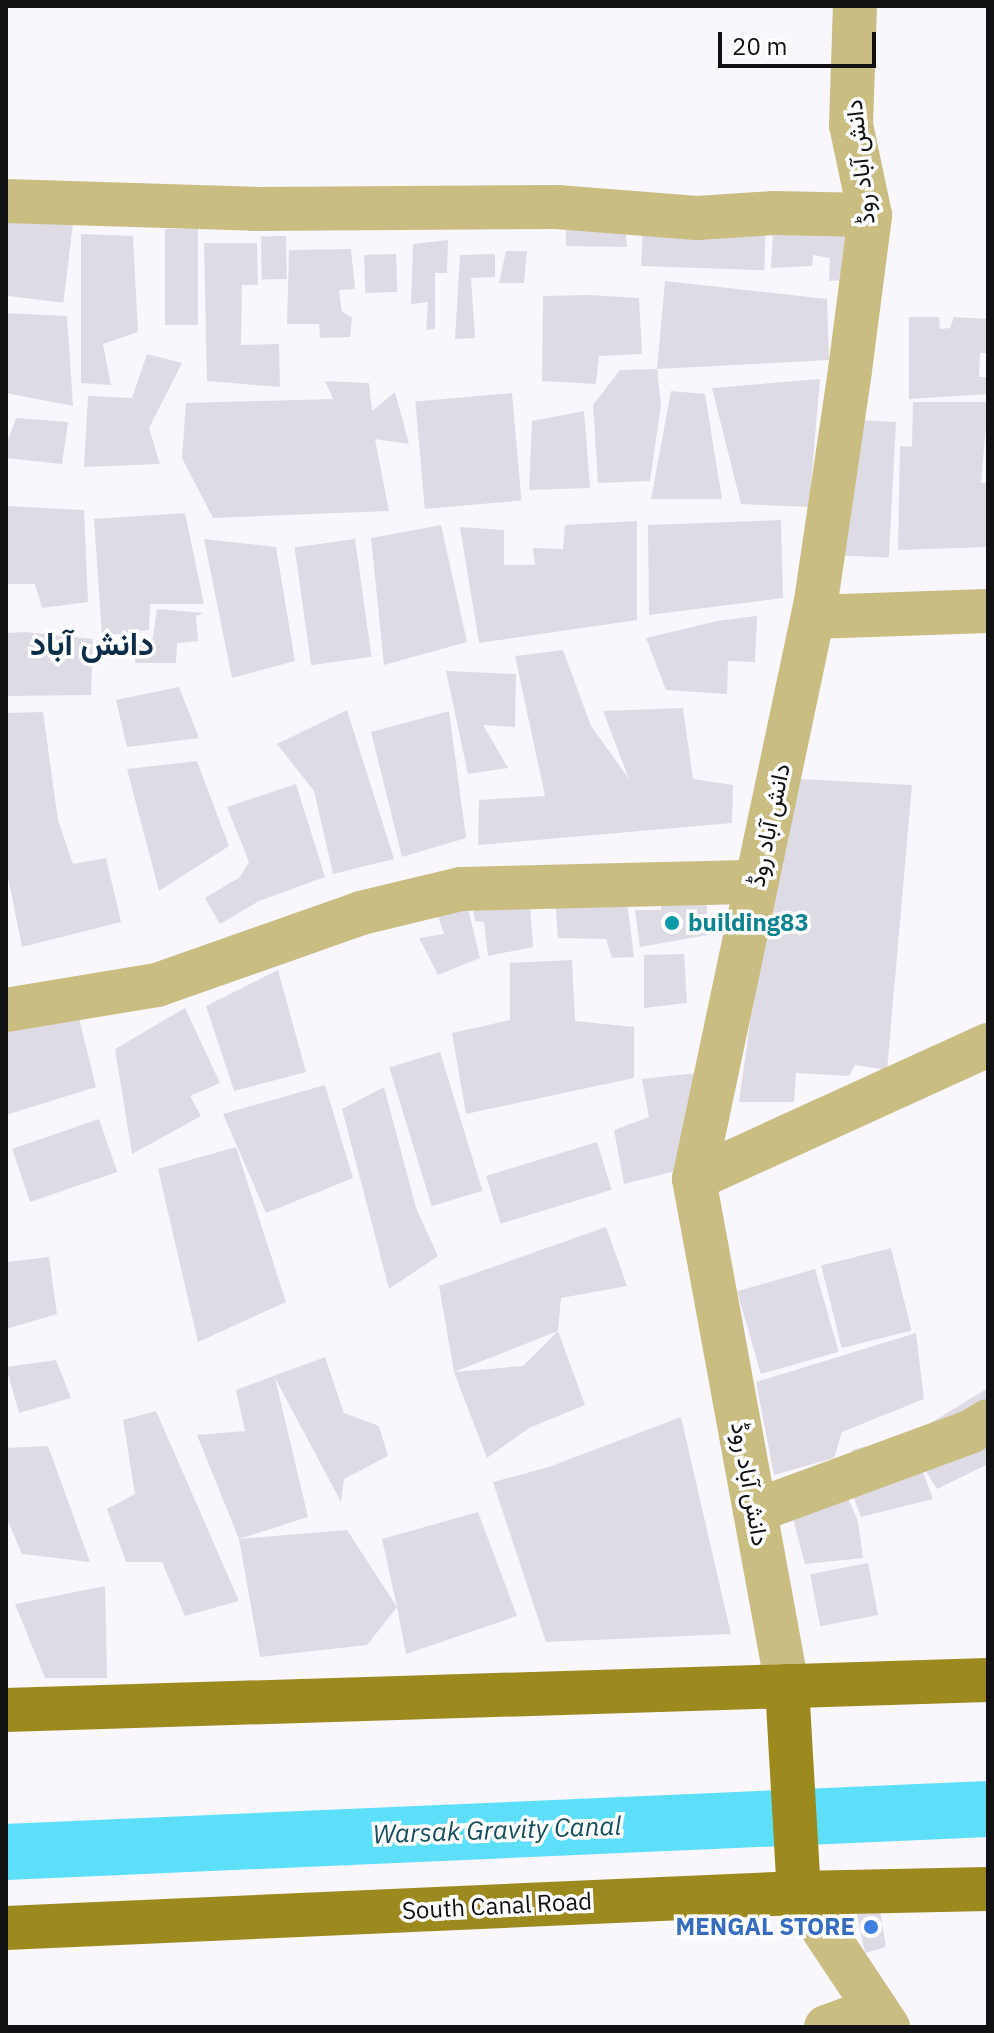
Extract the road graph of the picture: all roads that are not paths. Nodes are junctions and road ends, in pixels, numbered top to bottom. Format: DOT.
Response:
graph roads {
  1 [pos="855,6"];
  2 [pos="6,201"];
  3 [pos="870,215"];
  4 [pos="988,611"];
  5 [pos="813,617"];
  6 [pos="757,882"];
  7 [pos="6,1010"];
  8 [pos="988,1045"];
  9 [pos="694,1179"];
  10 [pos="988,1421"];
  11 [pos="755,1511"];
  12 [pos="988,1680"];
  13 [pos="787,1686"];
  14 [pos="6,1710"];
  15 [pos="988,1889"];
  16 [pos="799,1893"];
  17 [pos="6,1928"];
  18 [pos="882,2018"];
  19 [pos="826,2027"];
  1 -- 3 [label="street, دانش آباد روڈ"];
  2 -- 3 [label="street"];
  3 -- 5 [label="street, دانش آباد روڈ"];
  4 -- 5 [label="street"];
  5 -- 6 [label="street, دانش آباد روڈ"];
  6 -- 7 [label="street"];
  6 -- 9 [label="street, دانش آباد روڈ"];
  8 -- 9 [label="street"];
  9 -- 11 [label="street, دانش آباد روڈ"];
  10 -- 11 [label="street"];
  11 -- 13 [label="street, دانش آباد روڈ"];
  12 -- 13 [label="main road"];
  13 -- 14 [label="main road"];
  13 -- 16 [label="main road"];
  15 -- 16 [label="main road, South Canal Road"];
  16 -- 17 [label="main road, South Canal Road"];
  16 -- 18 [label="street"];
  18 -- 19 [label="street"];
}
